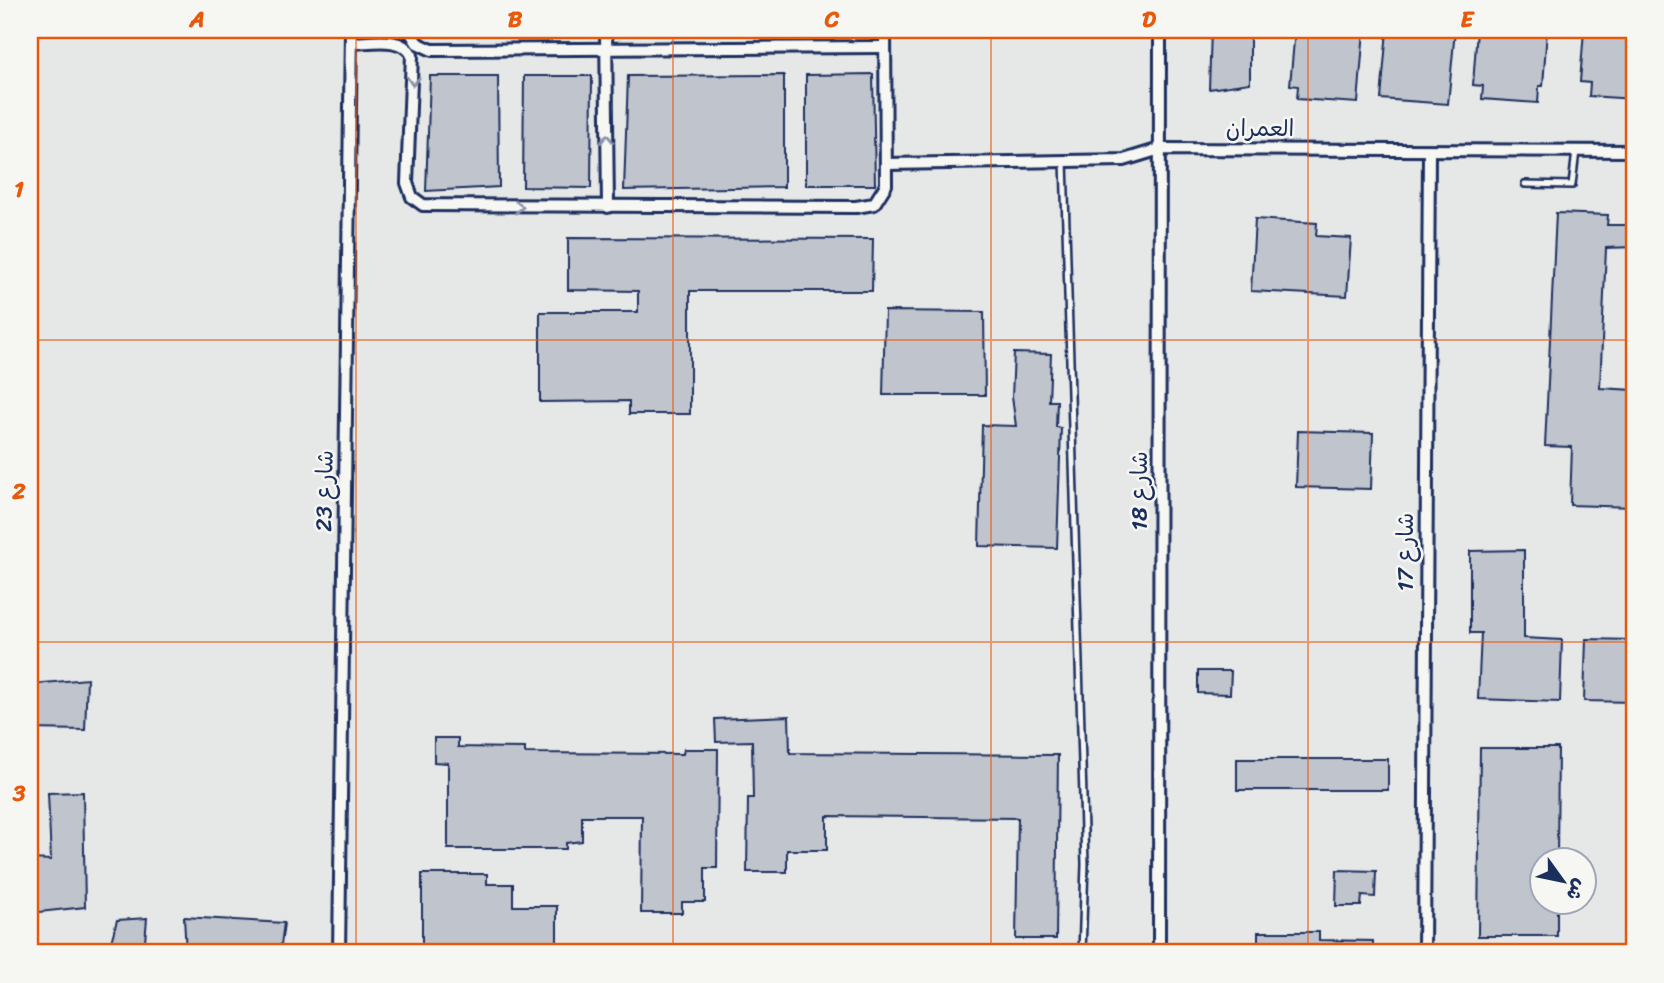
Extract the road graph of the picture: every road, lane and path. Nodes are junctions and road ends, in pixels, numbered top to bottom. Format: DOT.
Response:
graph roads {
  1 [pos="351,30"];
  2 [pos="409,30"];
  3 [pos="606,30"];
  4 [pos="885,30"];
  5 [pos="1160,30"];
  6 [pos="351,43"];
  7 [pos="886,47"];
  8 [pos="606,50"];
  9 [pos="1160,149"];
  10 [pos="1429,151"];
  11 [pos="1576,151"];
  12 [pos="1634,151"];
  13 [pos="1064,160"];
  14 [pos="886,164"];
  15 [pos="1525,184"];
  16 [pos="608,207"];
  17 [pos="339,953"];
  18 [pos="1082,953"];
  19 [pos="1159,953"];
  20 [pos="1424,953"];
  1 -- 6 [label="street, شارع 23"];
  2 -- 8 [label="street"];
  3 -- 8 [label="street"];
  4 -- 7 [label="street"];
  5 -- 9 [label="street, شارع 18"];
  6 -- 16 [label="street, one-way"];
  6 -- 17 [label="street, شارع 23"];
  7 -- 8 [label="street"];
  7 -- 14 [label="street"];
  16 -- 8 [label="street, one-way"];
  9 -- 10 [label="street, العمران"];
  9 -- 13 [label="street, العمران"];
  9 -- 19 [label="street, شارع 18"];
  10 -- 11 [label="street, العمران"];
  10 -- 20 [label="street, شارع 17"];
  11 -- 12 [label="street, العمران"];
  11 -- 15 [label="lane"];
  13 -- 14 [label="street, العمران"];
  13 -- 18 [label="lane"];
  14 -- 16 [label="street"];
}
